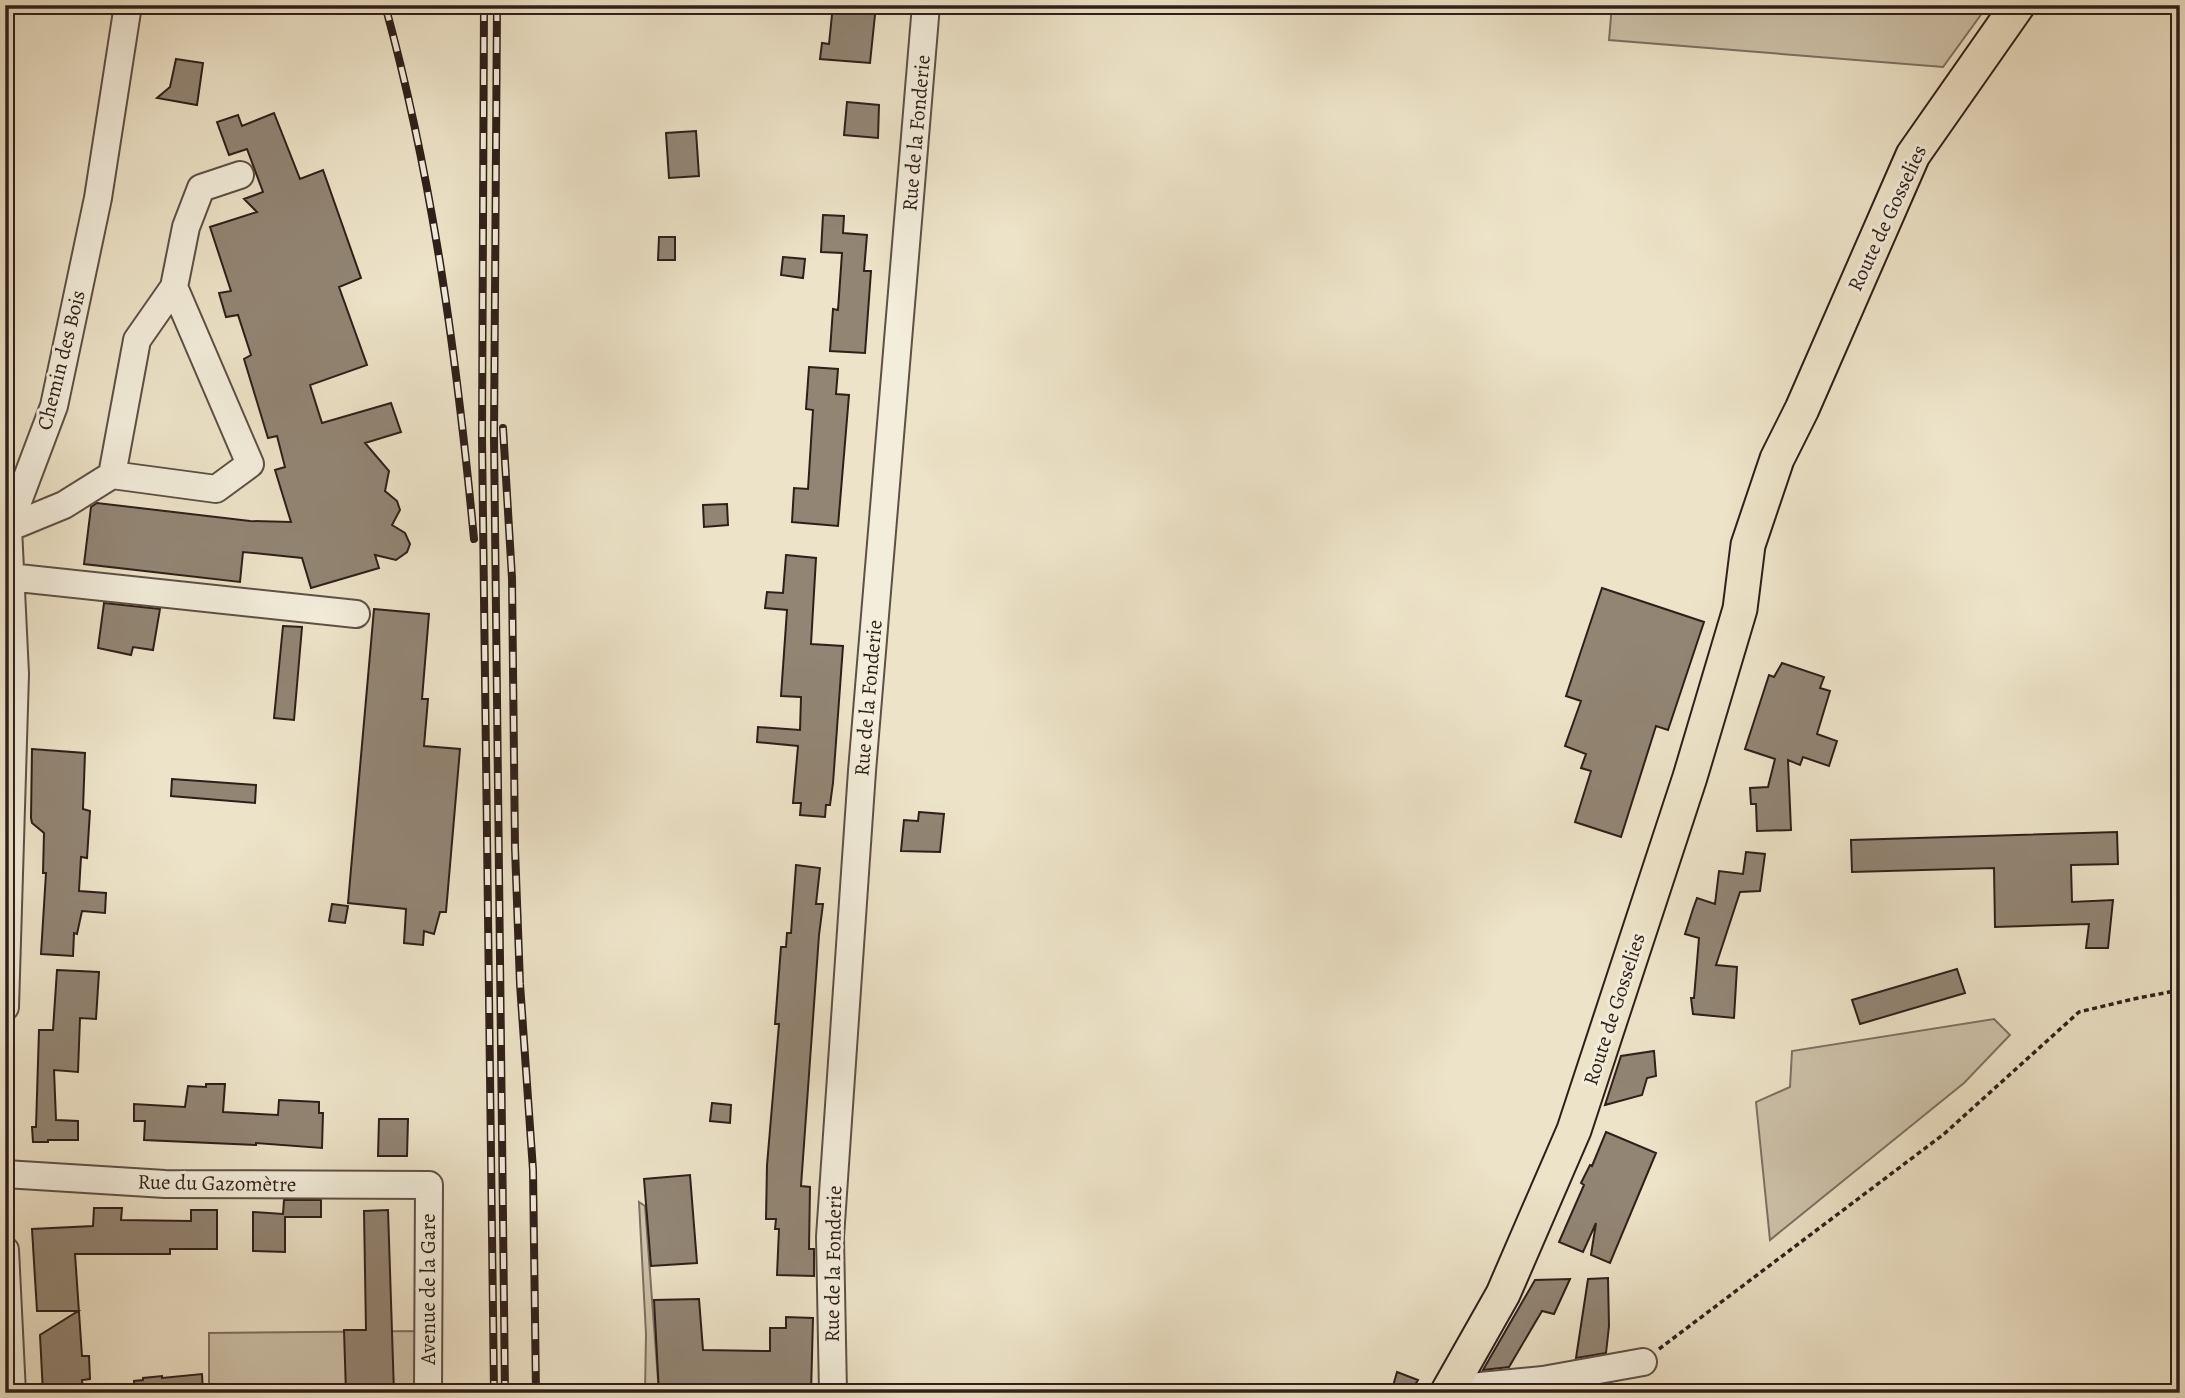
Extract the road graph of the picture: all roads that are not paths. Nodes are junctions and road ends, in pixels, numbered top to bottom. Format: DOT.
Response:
graph roads {
  1 [pos="128,5"];
  2 [pos="926,5"];
  3 [pos="2018,5"];
  4 [pos="240,175"];
  5 [pos="174,286"];
  6 [pos="112,475"];
  7 [pos="7,527"];
  8 [pos="9,577"];
  9 [pos="356,614"];
  10 [pos="5,1007"];
  11 [pos="5,1174"];
  12 [pos="429,1185"];
  13 [pos="5,1250"];
  14 [pos="1643,1362"];
  15 [pos="1448,1391"];
  16 [pos="12,1393"];
  17 [pos="428,1393"];
  18 [pos="832,1393"];
  1 -- 7 [label="street, Chemin des Bois"];
  2 -- 18 [label="street, Rue de la Fonderie"];
  3 -- 15 [label="main road, Route de Gosselies"];
  4 -- 5 [label="street"];
  5 -- 6 [label="street"];
  5 -- 6 [label="street"];
  6 -- 7 [label="street"];
  7 -- 8 [label="street, Chemin des Bois"];
  8 -- 9 [label="street"];
  8 -- 10 [label="street, Chemin des Bois"];
  11 -- 12 [label="street, Rue du Gazomètre"];
  12 -- 17 [label="street, Avenue de la Gare"];
  13 -- 16 [label="street"];
  14 -- 15 [label="street"];
}
